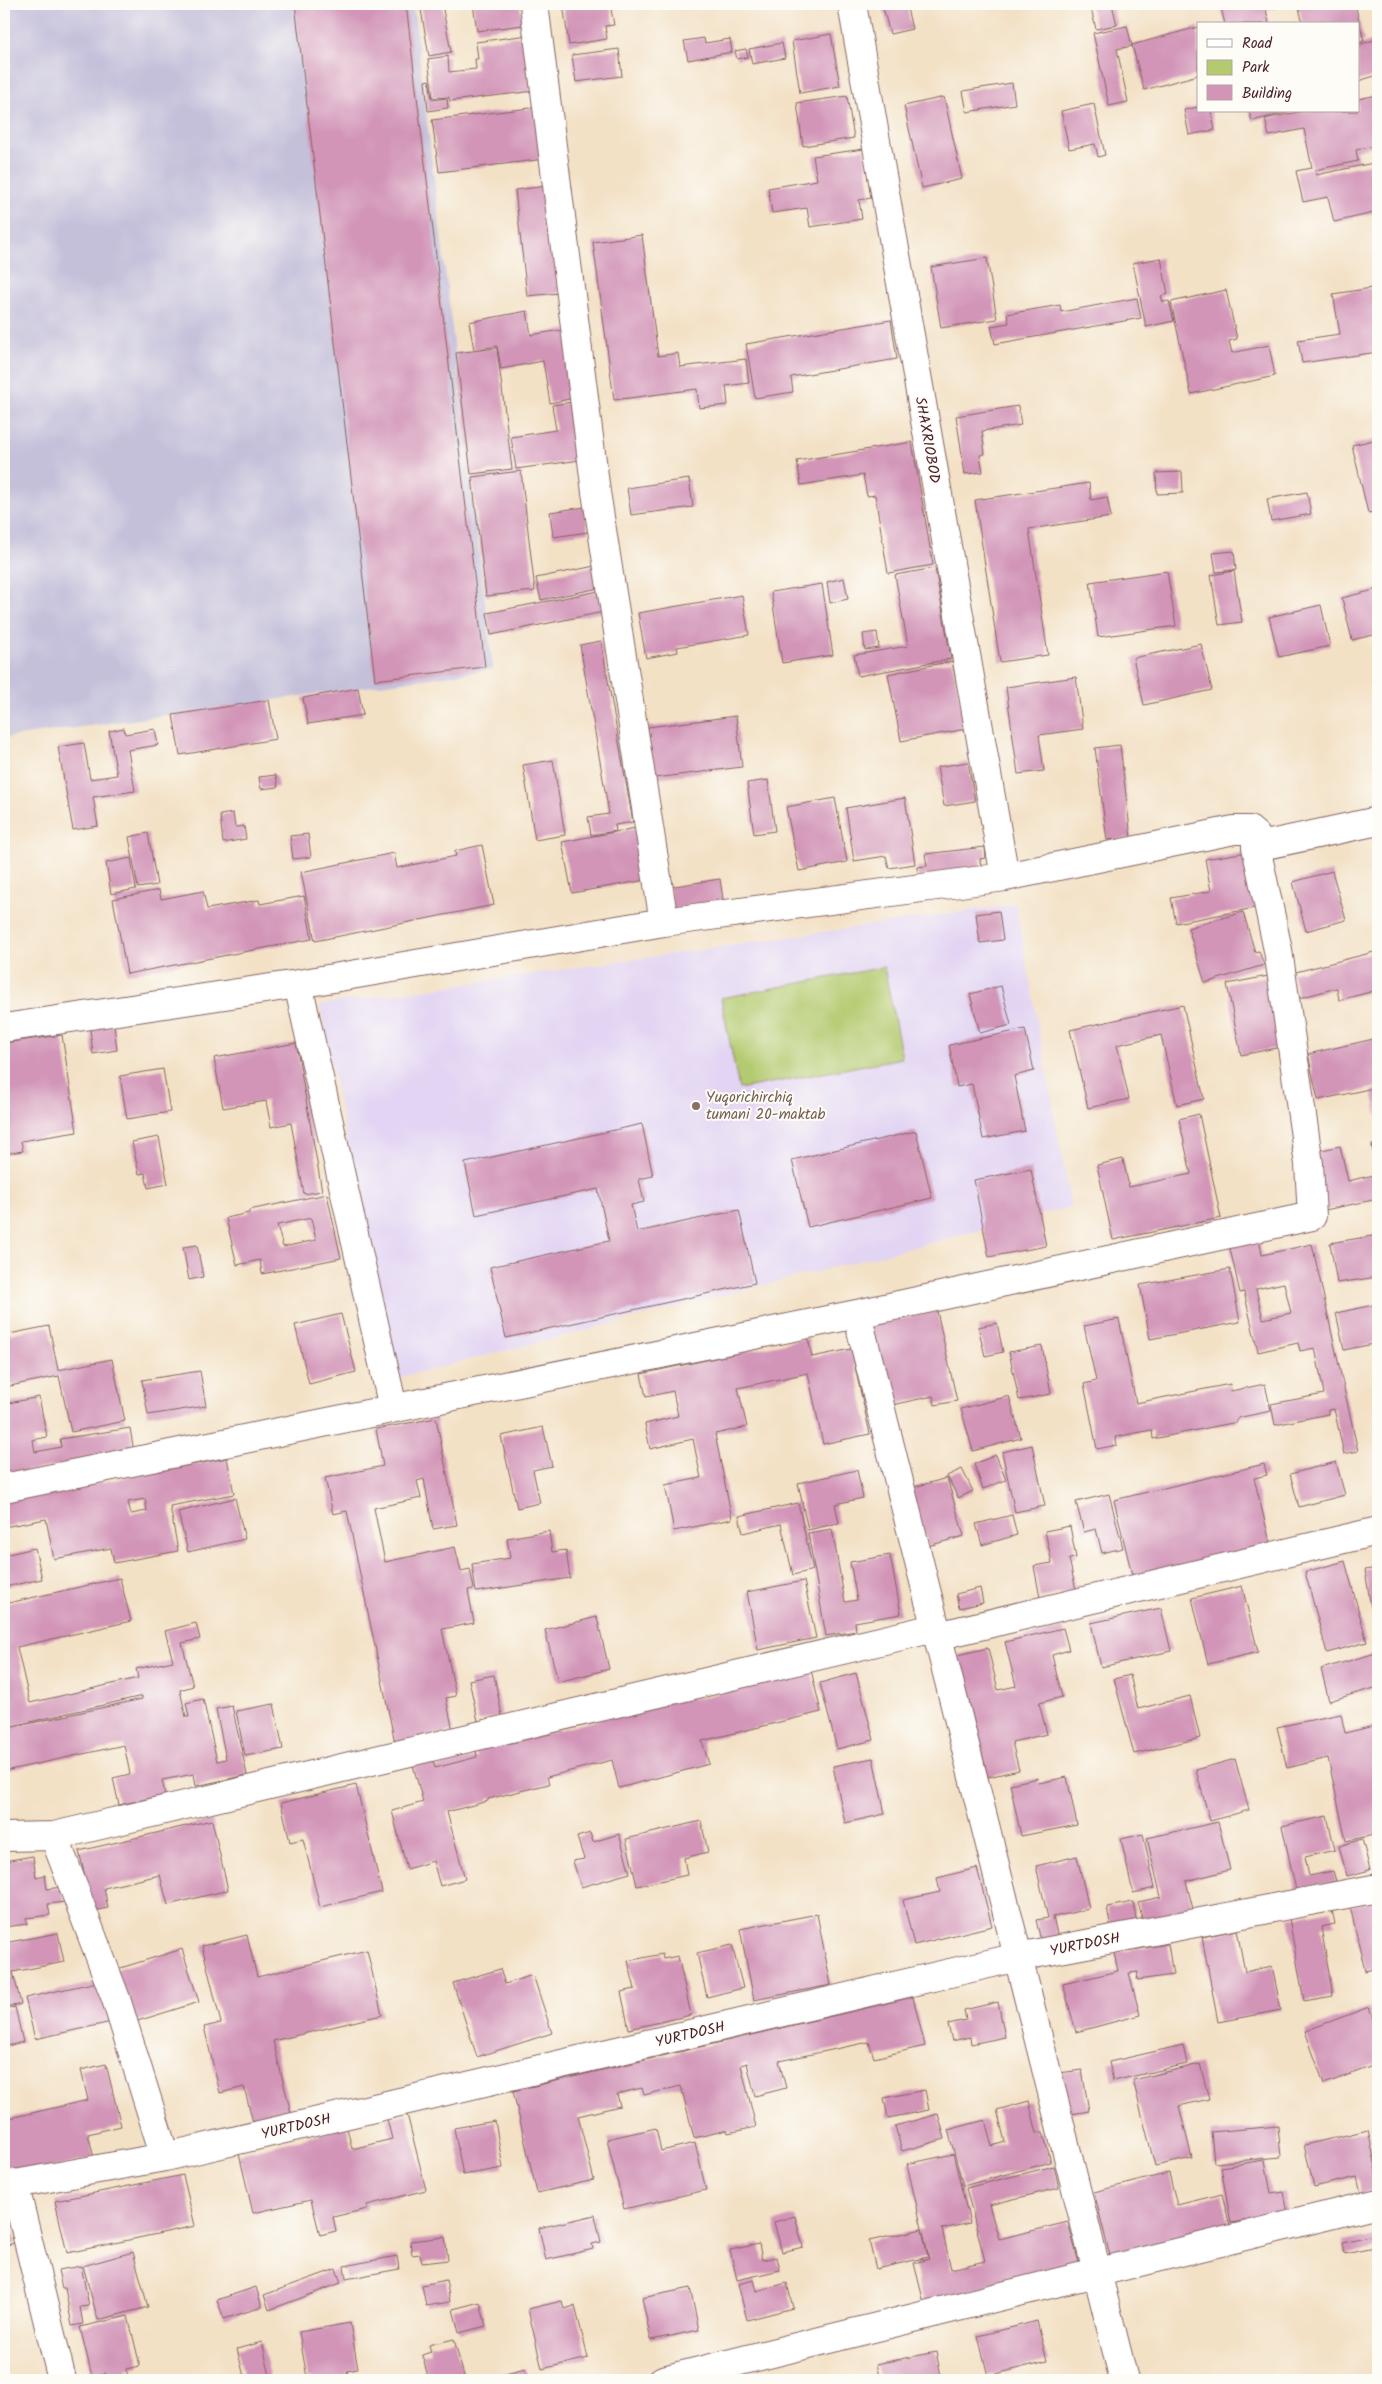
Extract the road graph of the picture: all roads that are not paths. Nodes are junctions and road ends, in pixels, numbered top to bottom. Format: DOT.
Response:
graph roads {
  1 [pos="534,4"];
  2 [pos="852,4"];
  3 [pos="1378,820"];
  4 [pos="1256,847"];
  5 [pos="1005,877"];
  6 [pos="664,922"];
  7 [pos="298,984"];
  8 [pos="4,1028"];
  9 [pos="857,1314"];
  10 [pos="393,1408"];
  11 [pos="4,1488"];
  12 [pos="1378,1531"];
  13 [pos="936,1632"];
  14 [pos="4,1834"];
  15 [pos="54,1836"];
  16 [pos="1378,1888"];
  17 [pos="1018,1957"];
  18 [pos="165,2157"];
  19 [pos="9,2185"];
  20 [pos="1378,2203"];
  21 [pos="1098,2272"];
  22 [pos="62,2380"];
  23 [pos="663,2380"];
  24 [pos="1124,2380"];
  1 -- 6 [label="street"];
  2 -- 5 [label="street, SHAXRIOBOD"];
  3 -- 4 [label="street"];
  4 -- 5 [label="street"];
  4 -- 9 [label="street"];
  5 -- 6 [label="street"];
  6 -- 7 [label="street"];
  7 -- 8 [label="street"];
  7 -- 10 [label="street"];
  9 -- 10 [label="street"];
  9 -- 13 [label="street"];
  10 -- 11 [label="street"];
  12 -- 13 [label="street"];
  13 -- 15 [label="street"];
  13 -- 17 [label="street"];
  14 -- 15 [label="street"];
  15 -- 18 [label="street"];
  16 -- 17 [label="street, YURTDOSH"];
  17 -- 18 [label="street, YURTDOSH"];
  17 -- 21 [label="street"];
  18 -- 19 [label="street, YURTDOSH"];
  19 -- 22 [label="street"];
  20 -- 21 [label="street"];
  21 -- 23 [label="street"];
  21 -- 24 [label="street"];
}
